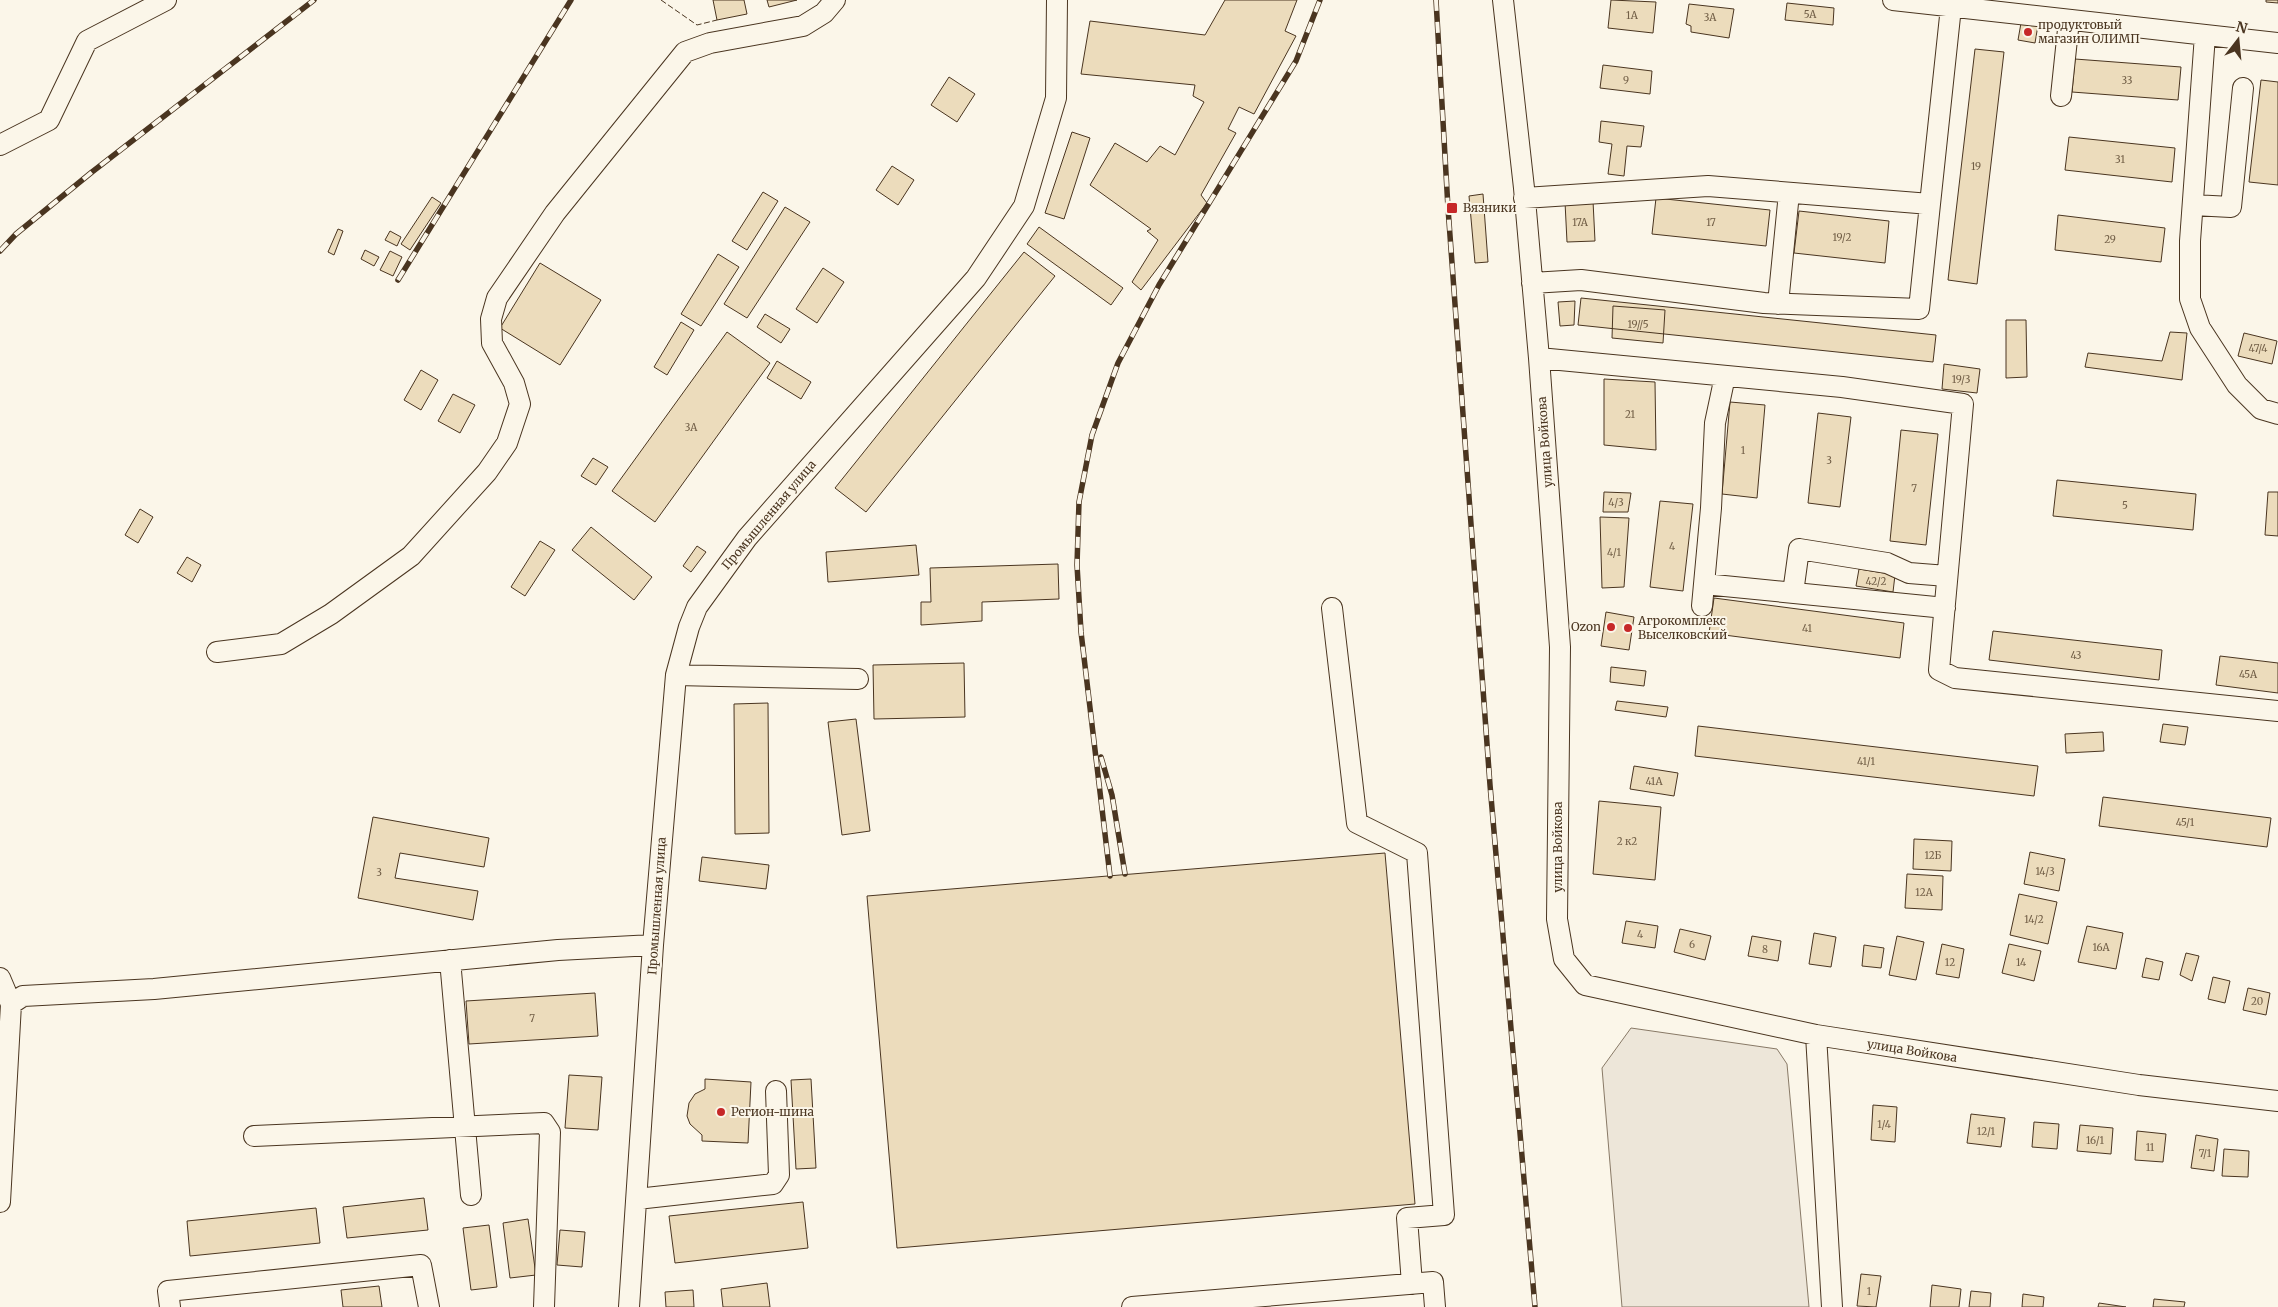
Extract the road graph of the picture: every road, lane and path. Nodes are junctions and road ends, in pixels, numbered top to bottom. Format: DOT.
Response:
graph roads {
  1 [pos="166,0"];
  2 [pos="835,0"];
  3 [pos="1057,0"];
  4 [pos="1503,0"];
  5 [pos="1894,0"];
  6 [pos="1951,7"];
  7 [pos="2069,20"];
  8 [pos="2205,34"];
  9 [pos="2278,43"];
  10 [pos="2243,88"];
  11 [pos="2061,96"];
  12 [pos="0,145"];
  13 [pos="1789,193"];
  14 [pos="1524,198"];
  15 [pos="1930,204"];
  16 [pos="2193,206"];
  17 [pos="1532,283"];
  18 [pos="1778,304"];
  19 [pos="1539,358"];
  20 [pos="1725,376"];
  21 [pos="2278,414"];
  22 [pos="1948,576"];
  23 [pos="1704,584"];
  24 [pos="1793,593"];
  25 [pos="1702,606"];
  26 [pos="1332,608"];
  27 [pos="1944,608"];
  28 [pos="218,652"];
  29 [pos="676,675"];
  30 [pos="858,680"];
  31 [pos="2278,711"];
  32 [pos="653,945"];
  33 [pos="450,960"];
  34 [pos="0,978"];
  35 [pos="11,1004"];
  36 [pos="1816,1035"];
  37 [pos="776,1091"];
  38 [pos="2278,1101"];
  39 [pos="465,1128"];
  40 [pos="254,1136"];
  41 [pos="471,1195"];
  42 [pos="637,1199"];
  43 [pos="0,1202"];
  44 [pos="1412,1284"];
  45 [pos="170,1307"];
  46 [pos="429,1307"];
  47 [pos="544,1307"];
  48 [pos="629,1307"];
  49 [pos="1132,1307"];
  50 [pos="1435,1307"];
  51 [pos="1832,1307"];
  1 -- 12 [label="street"];
  2 -- 28 [label="street"];
  3 -- 29 [label="street, Промышленная улица"];
  4 -- 14 [label="street, улица Войкова"];
  5 -- 6 [label="street"];
  6 -- 7 [label="street"];
  6 -- 15 [label="street"];
  7 -- 8 [label="street"];
  7 -- 11 [label="street"];
  8 -- 9 [label="street"];
  8 -- 16 [label="street"];
  10 -- 16 [label="street"];
  13 -- 14 [label="street"];
  13 -- 15 [label="street"];
  13 -- 18 [label="street"];
  14 -- 17 [label="street, улица Войкова"];
  15 -- 18 [label="street"];
  16 -- 21 [label="street"];
  17 -- 18 [label="street"];
  17 -- 19 [label="street, улица Войкова"];
  19 -- 20 [label="street"];
  19 -- 36 [label="street, улица Войкова"];
  20 -- 22 [label="street"];
  20 -- 23 [label="street"];
  22 -- 24 [label="street"];
  22 -- 27 [label="street"];
  23 -- 24 [label="street"];
  23 -- 25 [label="street"];
  24 -- 27 [label="street"];
  26 -- 44 [label="street"];
  27 -- 31 [label="street"];
  29 -- 30 [label="street"];
  29 -- 32 [label="street, Промышленная улица"];
  32 -- 33 [label="street"];
  32 -- 42 [label="street, Промышленная улица"];
  33 -- 35 [label="street"];
  33 -- 39 [label="street"];
  34 -- 35 [label="street"];
  35 -- 43 [label="street"];
  36 -- 38 [label="street, улица Войкова"];
  36 -- 51 [label="street"];
  37 -- 42 [label="street"];
  39 -- 40 [label="street"];
  39 -- 41 [label="street"];
  39 -- 47 [label="street"];
  42 -- 48 [label="street, Промышленная улица"];
  44 -- 49 [label="street"];
  44 -- 50 [label="street"];
  45 -- 46 [label="street"];
}
